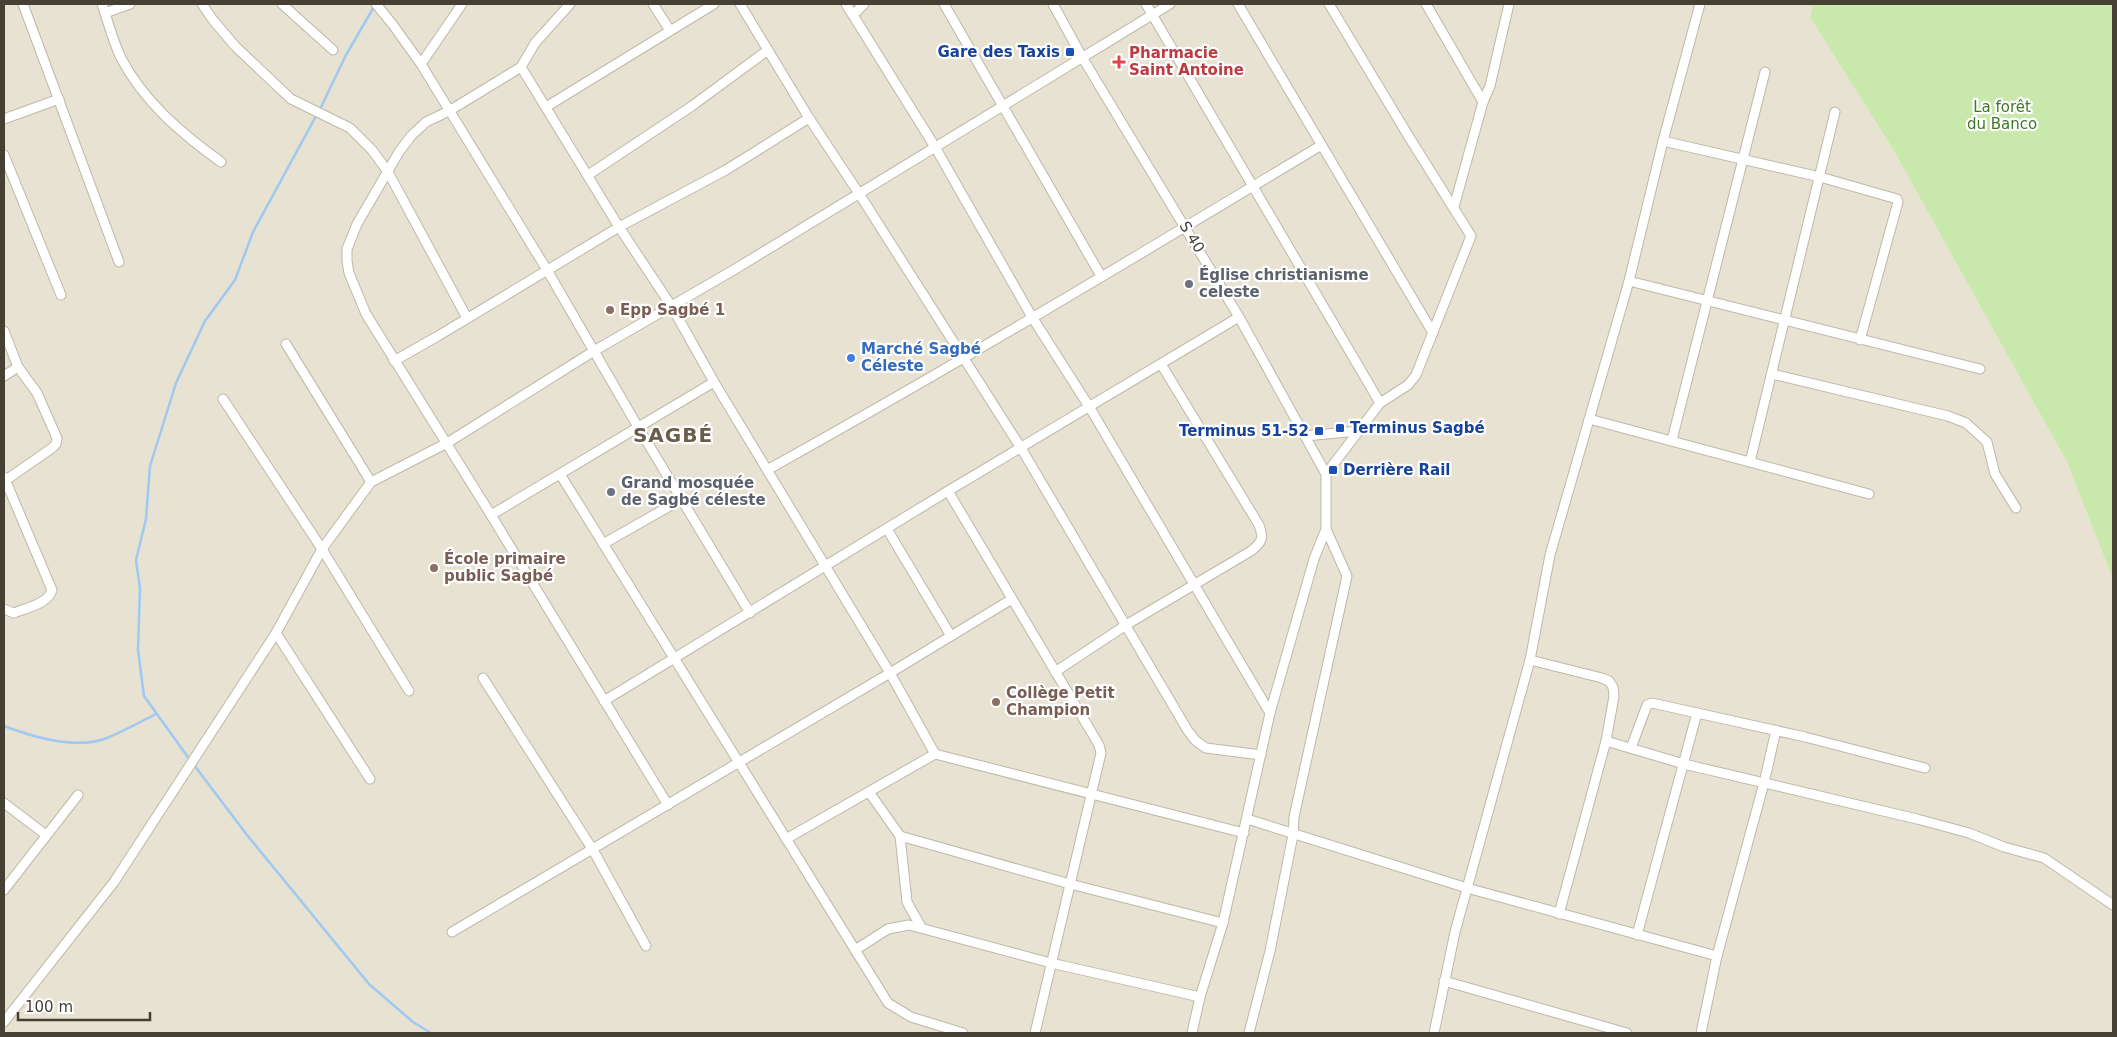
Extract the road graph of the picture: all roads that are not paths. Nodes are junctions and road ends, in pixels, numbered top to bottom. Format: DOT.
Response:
graph roads {
  1 [pos="23,4"];
  2 [pos="130,4"];
  3 [pos="202,4"];
  4 [pos="282,4"];
  5 [pos="376,4"];
  6 [pos="462,4"];
  7 [pos="570,4"];
  8 [pos="653,4"];
  9 [pos="714,4"];
  10 [pos="740,4"];
  11 [pos="846,4"];
  12 [pos="864,4"];
  13 [pos="944,4"];
  14 [pos="1052,4"];
  15 [pos="1146,4"];
  16 [pos="1170,4"];
  17 [pos="1238,4"];
  18 [pos="1329,4"];
  19 [pos="1426,4"];
  20 [pos="1509,4"];
  21 [pos="1700,4"];
  22 [pos="104,8"];
  23 [pos="1152,14"];
  24 [pos="853,15"];
  25 [pos="670,29"];
  26 [pos="333,50"];
  27 [pos="768,50"];
  28 [pos="1082,57"];
  29 [pos="421,64"];
  30 [pos="521,67"];
  31 [pos="1766,72"];
  32 [pos="59,99"];
  33 [pos="1483,102"];
  34 [pos="546,107"];
  35 [pos="1002,107"];
  36 [pos="449,111"];
  37 [pos="1835,112"];
  38 [pos="4,118"];
  39 [pos="809,118"];
  40 [pos="1663,141"];
  41 [pos="1320,146"];
  42 [pos="935,147"];
  43 [pos="4,155"];
  44 [pos="1743,161"];
  45 [pos="221,162"];
  46 [pos="388,172"];
  47 [pos="588,175"];
  48 [pos="1820,177"];
  49 [pos="1254,186"];
  50 [pos="858,192"];
  51 [pos="1454,207"];
  52 [pos="1185,226"];
  53 [pos="620,227"];
  54 [pos="119,262"];
  55 [pos="547,270"];
  56 [pos="1101,276"];
  57 [pos="1629,282"];
  58 [pos="61,295"];
  59 [pos="1708,301"];
  60 [pos="672,307"];
  61 [pos="1032,317"];
  62 [pos="1239,317"];
  63 [pos="467,318"];
  64 [pos="1785,321"];
  65 [pos="4,331"];
  66 [pos="1433,333"];
  67 [pos="1860,340"];
  68 [pos="286,344"];
  69 [pos="594,350"];
  70 [pos="962,358"];
  71 [pos="394,361"];
  72 [pos="1161,364"];
  73 [pos="18,367"];
  74 [pos="1980,369"];
  75 [pos="1772,374"];
  76 [pos="4,376"];
  77 [pos="714,382"];
  78 [pos="223,400"];
  79 [pos="1380,403"];
  80 [pos="1090,408"];
  81 [pos="1589,419"];
  82 [pos="638,427"];
  83 [pos="1359,432"];
  84 [pos="1305,436"];
  85 [pos="1672,440"];
  86 [pos="447,443"];
  87 [pos="1021,448"];
  88 [pos="1750,462"];
  89 [pos="767,470"];
  90 [pos="560,474"];
  91 [pos="1326,474"];
  92 [pos="5,479"];
  93 [pos="371,482"];
  94 [pos="948,491"];
  95 [pos="1869,494"];
  96 [pos="682,499"];
  97 [pos="2016,508"];
  98 [pos="491,515"];
  99 [pos="887,529"];
  100 [pos="1326,529"];
  101 [pos="603,544"];
  102 [pos="322,549"];
  103 [pos="826,567"];
  104 [pos="1194,584"];
  105 [pos="1012,599"];
  106 [pos="4,609"];
  107 [pos="750,613"];
  108 [pos="1126,625"];
  109 [pos="276,633"];
  110 [pos="950,636"];
  111 [pos="675,659"];
  112 [pos="1530,660"];
  113 [pos="1055,672"];
  114 [pos="890,674"];
  115 [pos="484,678"];
  116 [pos="409,691"];
  117 [pos="604,701"];
  118 [pos="1270,713"];
  119 [pos="1697,713"];
  120 [pos="1776,730"];
  121 [pos="1606,741"];
  122 [pos="1631,748"];
  123 [pos="935,754"];
  124 [pos="1260,755"];
  125 [pos="739,763"];
  126 [pos="1684,764"];
  127 [pos="1925,768"];
  128 [pos="370,779"];
  129 [pos="1764,783"];
  130 [pos="869,792"];
  131 [pos="78,795"];
  132 [pos="1092,795"];
  133 [pos="4,803"];
  134 [pos="668,804"];
  135 [pos="1247,819"];
  136 [pos="1244,833"];
  137 [pos="46,835"];
  138 [pos="1293,835"];
  139 [pos="900,836"];
  140 [pos="786,839"];
  141 [pos="593,850"];
  142 [pos="1070,884"];
  143 [pos="1467,888"];
  144 [pos="4,890"];
  145 [pos="2113,904"];
  146 [pos="1559,914"];
  147 [pos="1223,924"];
  148 [pos="921,927"];
  149 [pos="452,932"];
  150 [pos="1637,935"];
  151 [pos="646,946"];
  152 [pos="855,950"];
  153 [pos="1717,956"];
  154 [pos="1051,963"];
  155 [pos="1444,981"];
  156 [pos="1200,997"];
  157 [pos="4,1022"];
  158 [pos="962,1033"];
  159 [pos="1034,1033"];
  160 [pos="1192,1033"];
  161 [pos="1249,1033"];
  162 [pos="1434,1033"];
  163 [pos="1627,1033"];
  164 [pos="1701,1033"];
  1 -- 32 [label="street"];
  2 -- 22 [label="street"];
  3 -- 46 [label="street"];
  4 -- 26 [label="street"];
  5 -- 29 [label="street"];
  6 -- 29 [label="street"];
  7 -- 30 [label="street"];
  8 -- 25 [label="street"];
  9 -- 25 [label="street"];
  10 -- 27 [label="street"];
  11 -- 24 [label="street"];
  12 -- 24 [label="street"];
  13 -- 35 [label="street"];
  14 -- 28 [label="street, S 40"];
  15 -- 23 [label="street"];
  16 -- 23 [label="street"];
  17 -- 41 [label="street"];
  18 -- 51 [label="street"];
  19 -- 33 [label="street"];
  20 -- 33 [label="street"];
  21 -- 40 [label="street"];
  22 -- 45 [label="street"];
  23 -- 28 [label="street"];
  23 -- 49 [label="street"];
  24 -- 42 [label="street"];
  25 -- 34 [label="street"];
  27 -- 39 [label="street"];
  27 -- 47 [label="street"];
  28 -- 35 [label="street"];
  28 -- 52 [label="street, S 40"];
  29 -- 36 [label="street"];
  30 -- 34 [label="street"];
  30 -- 36 [label="street"];
  31 -- 44 [label="street"];
  32 -- 38 [label="street"];
  32 -- 54 [label="street"];
  33 -- 51 [label="street"];
  34 -- 47 [label="street"];
  35 -- 42 [label="street"];
  35 -- 56 [label="street"];
  36 -- 46 [label="street"];
  36 -- 55 [label="street"];
  37 -- 48 [label="street"];
  39 -- 50 [label="street"];
  39 -- 53 [label="street"];
  40 -- 44 [label="street"];
  40 -- 57 [label="street"];
  41 -- 49 [label="street"];
  41 -- 66 [label="street"];
  42 -- 50 [label="street"];
  42 -- 61 [label="street"];
  43 -- 58 [label="street"];
  44 -- 48 [label="street"];
  44 -- 59 [label="street"];
  46 -- 63 [label="street"];
  46 -- 71 [label="street"];
  47 -- 53 [label="street"];
  48 -- 64 [label="street"];
  48 -- 67 [label="street"];
  49 -- 52 [label="street"];
  49 -- 79 [label="street"];
  50 -- 60 [label="street"];
  50 -- 70 [label="street"];
  51 -- 66 [label="street"];
  52 -- 56 [label="street"];
  52 -- 62 [label="street, S 40"];
  53 -- 55 [label="street"];
  53 -- 60 [label="street"];
  55 -- 63 [label="street"];
  55 -- 69 [label="street"];
  56 -- 61 [label="street"];
  57 -- 59 [label="street"];
  57 -- 81 [label="street"];
  59 -- 64 [label="street"];
  59 -- 85 [label="street"];
  60 -- 69 [label="street"];
  60 -- 77 [label="street"];
  61 -- 70 [label="street"];
  61 -- 80 [label="street"];
  62 -- 72 [label="street"];
  62 -- 84 [label="street, S 40"];
  63 -- 71 [label="street"];
  64 -- 67 [label="street"];
  64 -- 75 [label="street"];
  65 -- 73 [label="street"];
  66 -- 79 [label="street"];
  67 -- 74 [label="street"];
  68 -- 93 [label="street"];
  69 -- 82 [label="street"];
  69 -- 86 [label="street"];
  70 -- 87 [label="street"];
  70 -- 89 [label="street"];
  71 -- 86 [label="street"];
  72 -- 80 [label="street"];
  72 -- 104 [label="street"];
  73 -- 76 [label="street"];
  73 -- 92 [label="street"];
  75 -- 88 [label="street"];
  75 -- 97 [label="street"];
  77 -- 82 [label="street"];
  77 -- 89 [label="street"];
  78 -- 102 [label="street"];
  79 -- 83 [label="street"];
  80 -- 87 [label="street"];
  80 -- 104 [label="street"];
  81 -- 85 [label="street"];
  81 -- 112 [label="street"];
  82 -- 90 [label="street"];
  82 -- 96 [label="street"];
  83 -- 84 [label="street"];
  83 -- 91 [label="street"];
  84 -- 91 [label="street, S 40"];
  85 -- 88 [label="street"];
  86 -- 93 [label="street"];
  86 -- 98 [label="street"];
  87 -- 94 [label="street"];
  87 -- 108 [label="street"];
  88 -- 95 [label="street"];
  89 -- 103 [label="street"];
  90 -- 98 [label="street"];
  90 -- 101 [label="street"];
  91 -- 100 [label="street"];
  92 -- 106 [label="street"];
  93 -- 102 [label="street"];
  94 -- 99 [label="street"];
  94 -- 105 [label="street"];
  96 -- 101 [label="street"];
  96 -- 107 [label="street"];
  98 -- 117 [label="street"];
  99 -- 103 [label="street"];
  99 -- 110 [label="street"];
  100 -- 118 [label="street"];
  100 -- 138 [label="street"];
  101 -- 111 [label="street"];
  102 -- 109 [label="street"];
  102 -- 116 [label="street"];
  103 -- 107 [label="street"];
  103 -- 114 [label="street"];
  104 -- 108 [label="street"];
  104 -- 118 [label="street"];
  105 -- 110 [label="street"];
  105 -- 113 [label="street"];
  107 -- 111 [label="street"];
  108 -- 113 [label="street"];
  108 -- 124 [label="street"];
  109 -- 128 [label="street"];
  109 -- 157 [label="street"];
  110 -- 114 [label="street"];
  111 -- 117 [label="street"];
  111 -- 125 [label="street"];
  112 -- 121 [label="street"];
  112 -- 143 [label="street"];
  113 -- 132 [label="street"];
  114 -- 123 [label="street"];
  114 -- 125 [label="street"];
  115 -- 141 [label="street"];
  117 -- 134 [label="street"];
  118 -- 124 [label="street"];
  119 -- 120 [label="street"];
  119 -- 122 [label="street"];
  119 -- 126 [label="street"];
  120 -- 127 [label="street"];
  120 -- 129 [label="street"];
  121 -- 122 [label="street"];
  121 -- 146 [label="street"];
  122 -- 126 [label="street"];
  123 -- 130 [label="street"];
  123 -- 132 [label="street"];
  124 -- 135 [label="street"];
  125 -- 134 [label="street"];
  125 -- 140 [label="street"];
  126 -- 129 [label="street"];
  126 -- 150 [label="street"];
  129 -- 145 [label="street"];
  129 -- 153 [label="street"];
  130 -- 139 [label="street"];
  130 -- 140 [label="street"];
  131 -- 137 [label="street"];
  132 -- 136 [label="street"];
  132 -- 142 [label="street"];
  133 -- 137 [label="street"];
  134 -- 141 [label="street"];
  135 -- 136 [label="street"];
  135 -- 138 [label="street"];
  136 -- 147 [label="street"];
  137 -- 144 [label="street"];
  138 -- 143 [label="street"];
  138 -- 161 [label="street"];
  139 -- 142 [label="street"];
  139 -- 148 [label="street"];
  140 -- 152 [label="street"];
  141 -- 149 [label="street"];
  141 -- 151 [label="street"];
  142 -- 147 [label="street"];
  142 -- 154 [label="street"];
  143 -- 146 [label="street"];
  143 -- 155 [label="street"];
  146 -- 150 [label="street"];
  147 -- 156 [label="street"];
  148 -- 152 [label="street"];
  148 -- 154 [label="street"];
  150 -- 153 [label="street"];
  152 -- 158 [label="street"];
  153 -- 164 [label="street"];
  154 -- 156 [label="street"];
  154 -- 159 [label="street"];
  155 -- 162 [label="street"];
  155 -- 163 [label="street"];
  156 -- 160 [label="street"];
}
